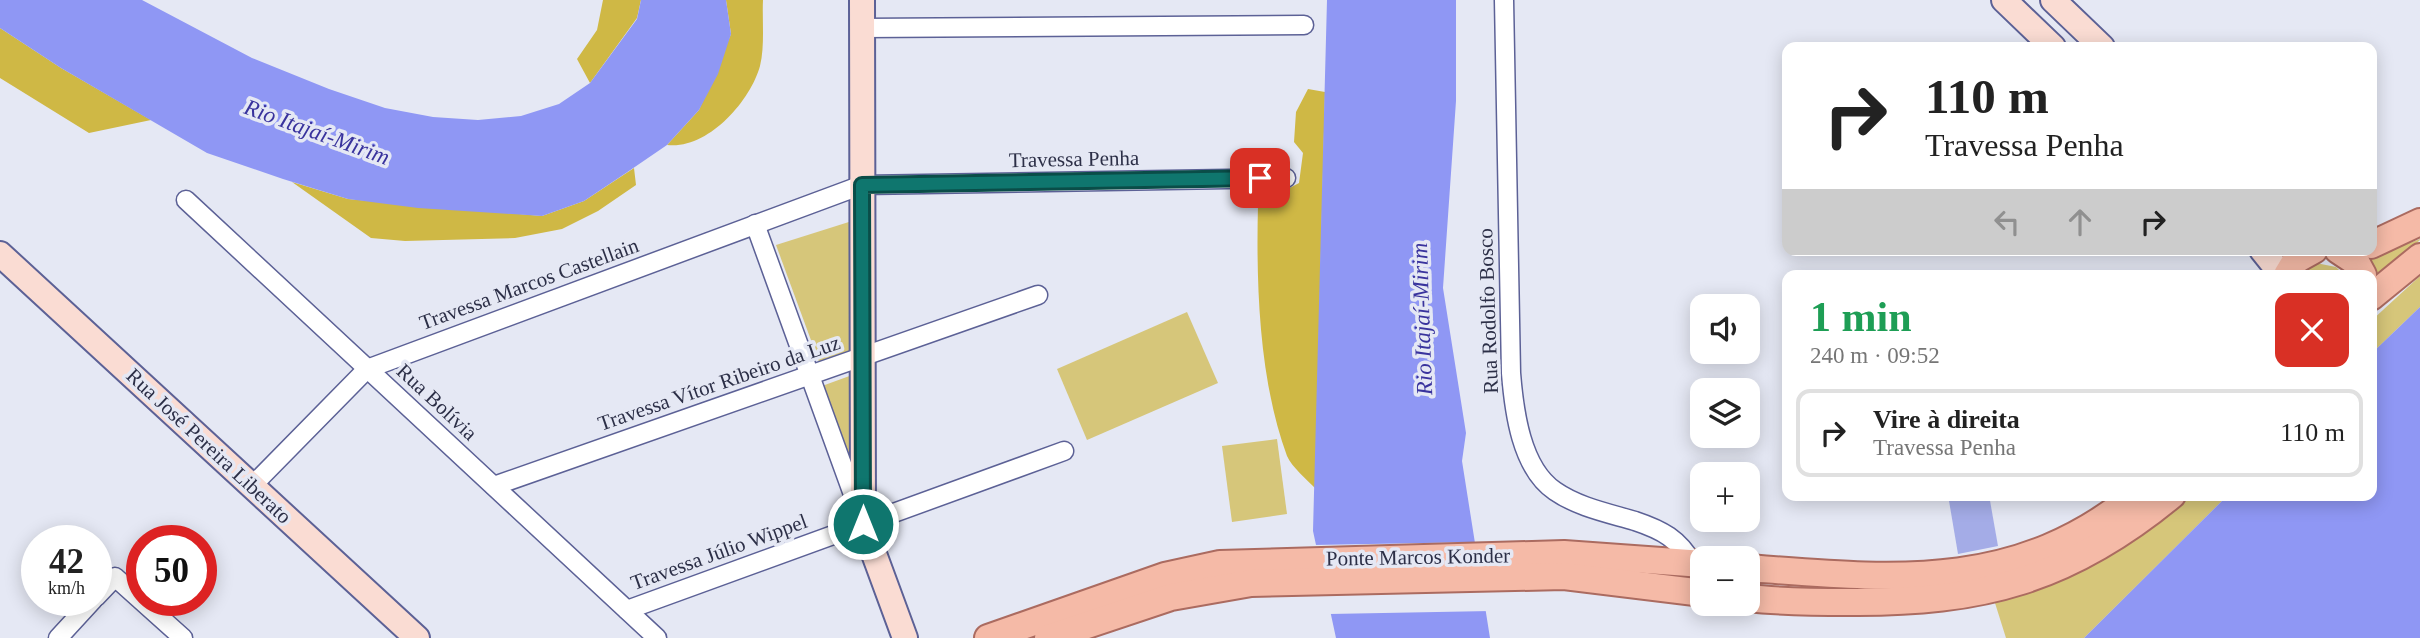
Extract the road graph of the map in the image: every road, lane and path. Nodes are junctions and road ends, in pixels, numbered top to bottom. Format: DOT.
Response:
graph roads {
  1 [pos="862,0"];
  2 [pos="1504,0"];
  3 [pos="2004,0"];
  4 [pos="2053,0"];
  5 [pos="1304,25"];
  6 [pos="862,28"];
  7 [pos="2048,42"];
  8 [pos="2097,42"];
  9 [pos="1286,178"];
  10 [pos="862,185"];
  11 [pos="186,200"];
  12 [pos="2420,222"];
  13 [pos="755,224"];
  14 [pos="2377,244"];
  15 [pos="0,254"];
  16 [pos="2268,256"];
  17 [pos="2303,256"];
  18 [pos="2420,257"];
  19 [pos="2280,270"];
  20 [pos="2289,270"];
  21 [pos="2377,292"];
  22 [pos="1038,295"];
  23 [pos="864,357"];
  24 [pos="367,369"];
  25 [pos="810,376"];
  26 [pos="1065,451"];
  27 [pos="252,486"];
  28 [pos="494,486"];
  29 [pos="2127,501"];
  30 [pos="2165,501"];
  31 [pos="863,524"];
  32 [pos="1690,554"];
  33 [pos="1690,564"];
  34 [pos="1564,565"];
  35 [pos="1760,569"];
  36 [pos="1272,571"];
  37 [pos="1832,575"];
  38 [pos="112,580"];
  39 [pos="1690,590"];
  40 [pos="1760,599"];
  41 [pos="1819,602"];
  42 [pos="627,610"];
  43 [pos="79,616"];
  44 [pos="58,638"];
  45 [pos="183,638"];
  46 [pos="417,638"];
  47 [pos="657,638"];
  48 [pos="905,638"];
  49 [pos="988,638"];
  50 [pos="1048,638"];
  1 -- 6 [label="main road"];
  2 -- 32 [label="street, Rua Rodolfo Bosco"];
  3 -- 7 [label="main road"];
  4 -- 8 [label="main road"];
  5 -- 6 [label="street"];
  6 -- 10 [label="main road"];
  9 -- 10 [label="street, Travessa Penha"];
  10 -- 13 [label="street, Travessa Marcos Castellain"];
  10 -- 23 [label="main road"];
  11 -- 24 [label="street, Rua Bolívia"];
  12 -- 14 [label="main road"];
  13 -- 24 [label="street, Travessa Marcos Castellain"];
  13 -- 25 [label="street"];
  15 -- 27 [label="main road, Rua José Pereira Liberato"];
  16 -- 19 [label="main road"];
  17 -- 20 [label="main road"];
  18 -- 21 [label="main road"];
  22 -- 23 [label="street, Travessa Vítor Ribeiro da Luz"];
  23 -- 25 [label="street, Travessa Vítor Ribeiro da Luz"];
  23 -- 31 [label="main road"];
  24 -- 27 [label="street, Travessa Marcos Castellain"];
  24 -- 28 [label="street, Rua Bolívia"];
  25 -- 28 [label="street, Travessa Vítor Ribeiro da Luz"];
  25 -- 31 [label="street"];
  26 -- 31 [label="street, Travessa Júlio Wippel"];
  27 -- 46 [label="main road, Rua José Pereira Liberato"];
  28 -- 42 [label="street, Rua Bolívia"];
  29 -- 37 [label="main road"];
  30 -- 41 [label="main road"];
  31 -- 42 [label="street, Travessa Júlio Wippel"];
  31 -- 48 [label="main road"];
  33 -- 34 [label="main road"];
  34 -- 36 [label="main road, Ponte Marcos Konder"];
  34 -- 39 [label="main road"];
  35 -- 37 [label="main road"];
  36 -- 49 [label="main road"];
  36 -- 50 [label="main road"];
  37 -- 41 [label="main road"];
  38 -- 45 [label="street"];
  40 -- 41 [label="main road"];
  42 -- 47 [label="street, Rua Bolívia"];
  43 -- 44 [label="street"];
}
